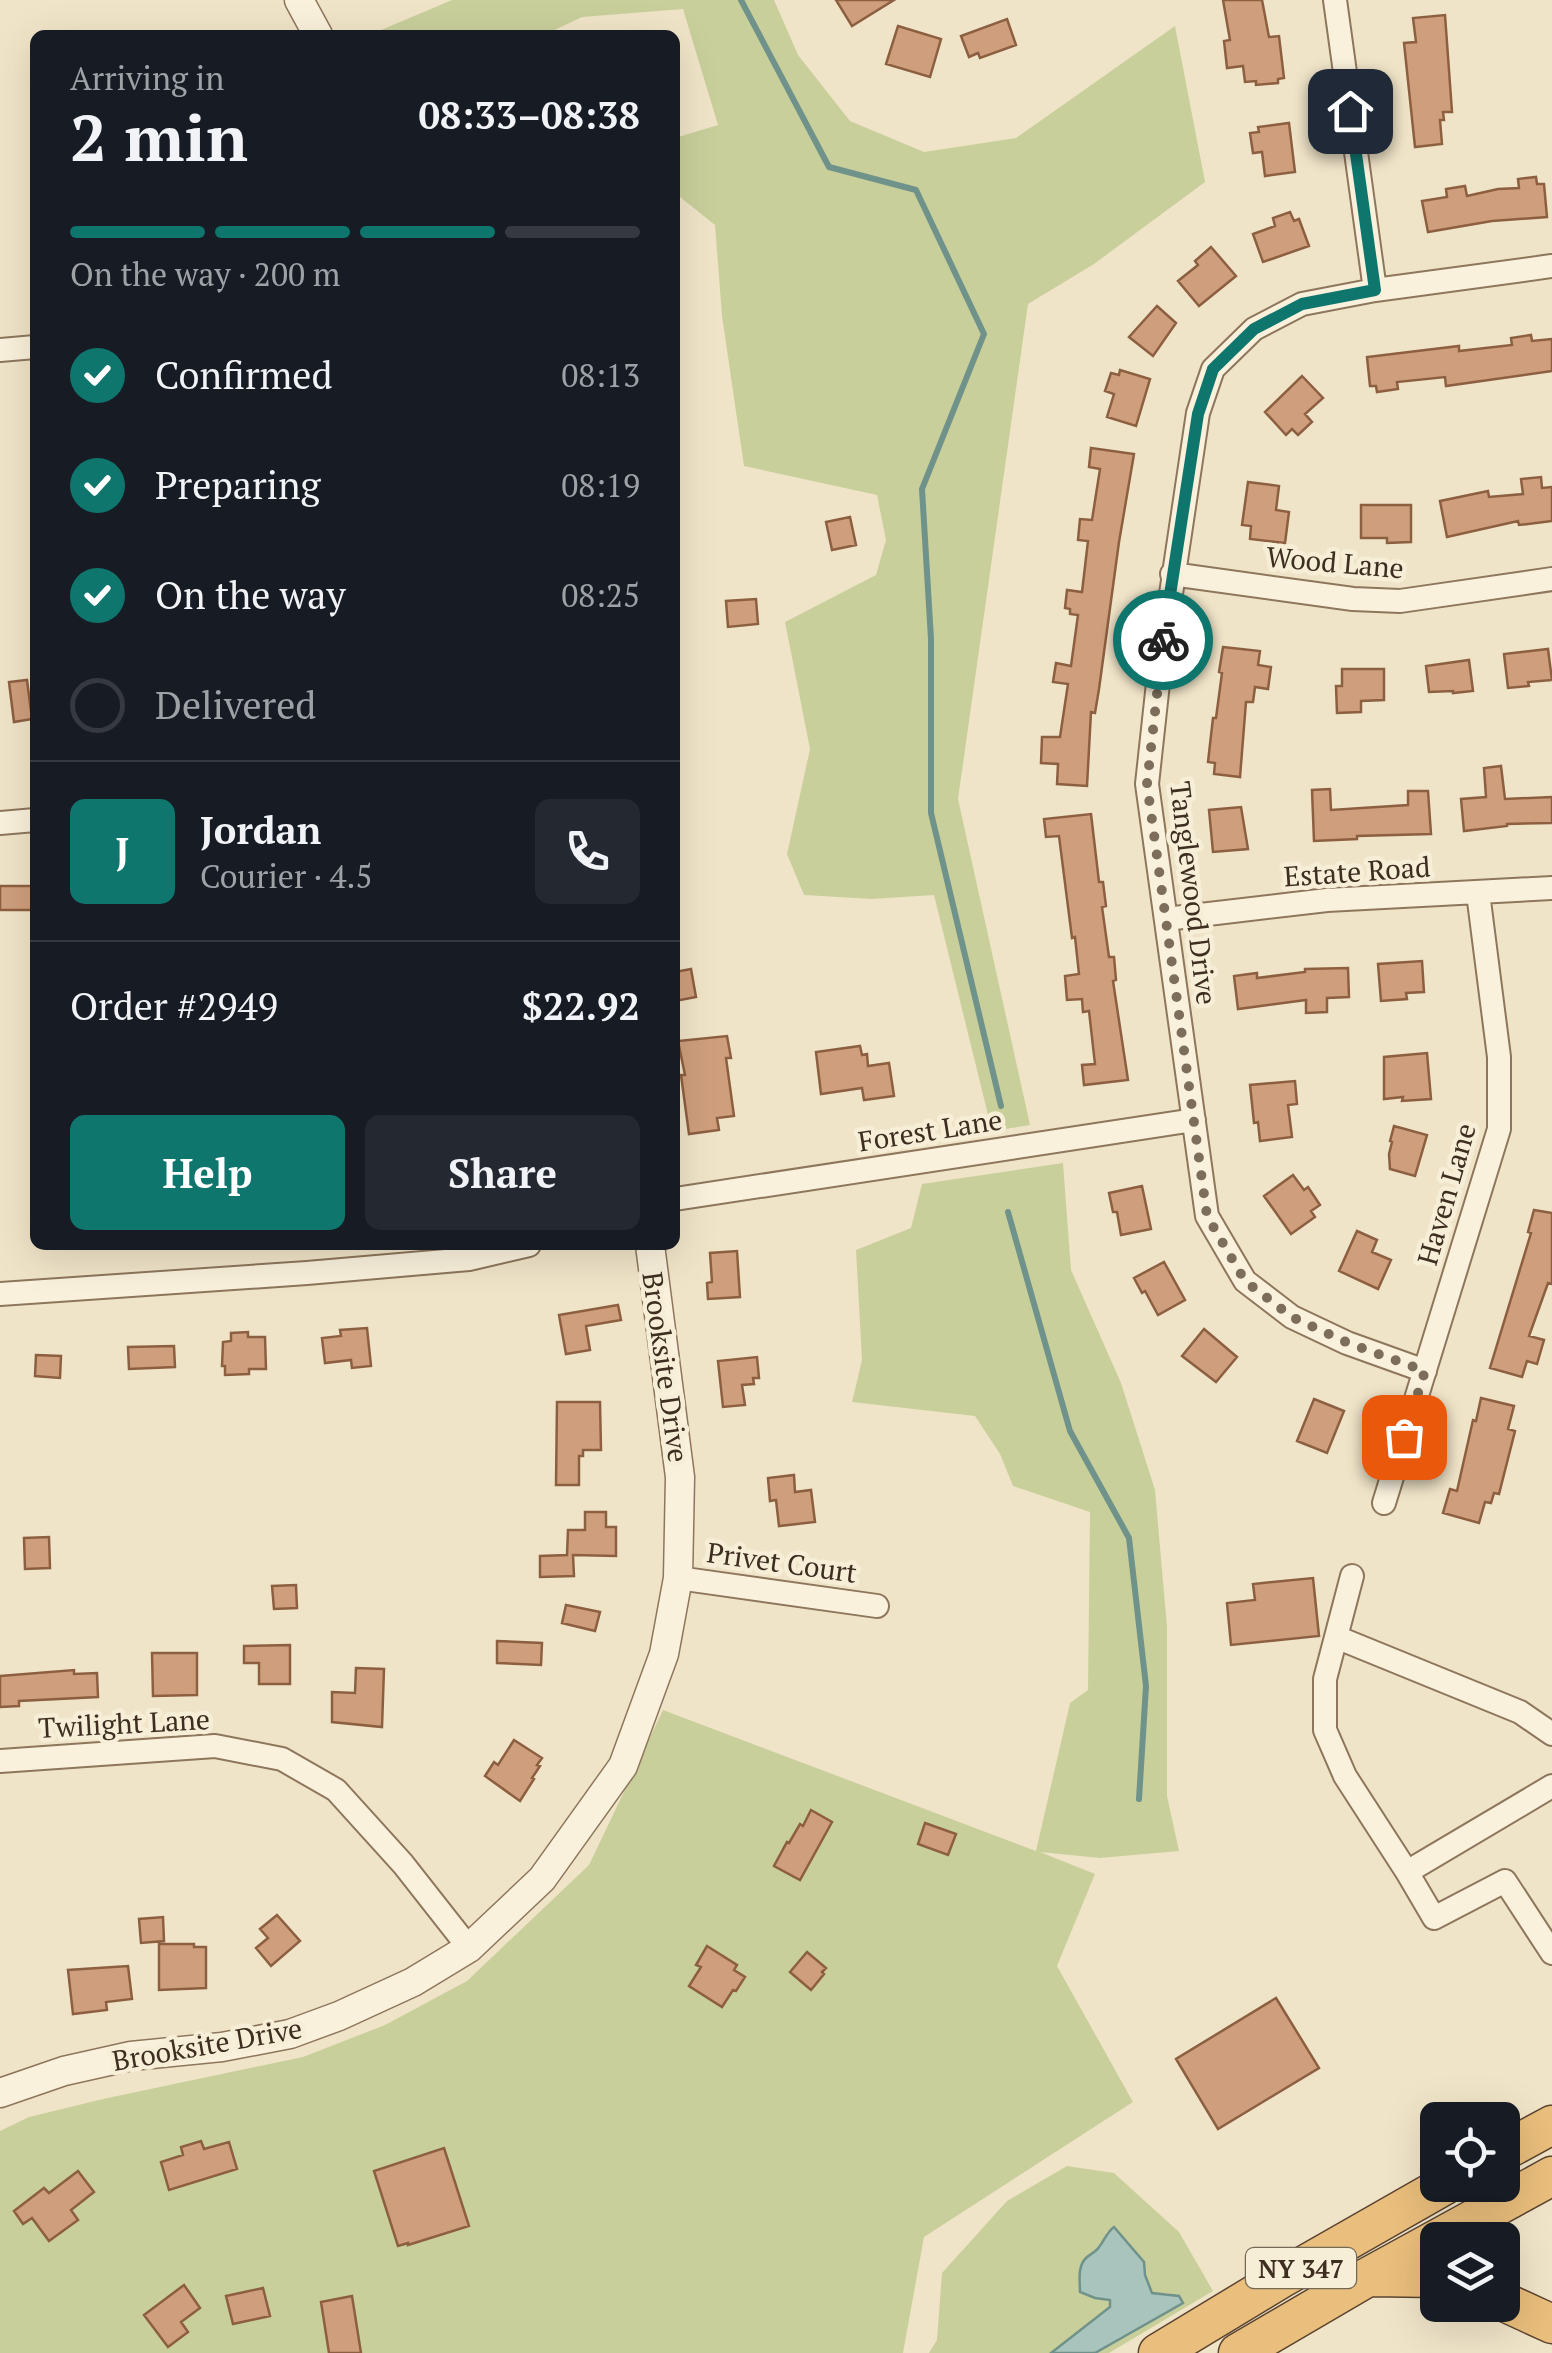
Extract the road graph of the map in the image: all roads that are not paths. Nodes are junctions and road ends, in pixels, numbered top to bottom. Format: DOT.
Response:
graph roads {
  1 [pos="299,0"];
  2 [pos="1335,0"];
  3 [pos="315,30"];
  4 [pos="1552,266"];
  5 [pos="1375,290"];
  6 [pos="30,348"];
  7 [pos="0,350"];
  8 [pos="1172,574"];
  9 [pos="1552,580"];
  10 [pos="30,820"];
  11 [pos="0,823"];
  12 [pos="1552,888"];
  13 [pos="1478,893"];
  14 [pos="1166,920"];
  15 [pos="1194,1120"];
  16 [pos="680,1198"];
  17 [pos="508,1250"];
  18 [pos="651,1250"];
  19 [pos="0,1294"];
  20 [pos="1425,1371"];
  21 [pos="1384,1502"];
  22 [pos="1352,1576"];
  23 [pos="678,1578"];
  24 [pos="877,1606"];
  25 [pos="1336,1638"];
  26 [pos="1552,1734"];
  27 [pos="0,1761"];
  28 [pos="1552,1786"];
  29 [pos="1407,1872"];
  30 [pos="469,1948"];
  31 [pos="1552,1953"];
  32 [pos="0,2092"];
  33 [pos="1552,2125"];
  34 [pos="1520,2142"];
  35 [pos="1552,2176"];
  36 [pos="1420,2199"];
  37 [pos="1366,2278"];
  38 [pos="1420,2278"];
  39 [pos="1520,2309"];
  40 [pos="1552,2324"];
  41 [pos="1158,2353"];
  42 [pos="1238,2353"];
  1 -- 3 [label="street"];
  2 -- 5 [label="street"];
  4 -- 5 [label="street, Tanglewood Drive"];
  5 -- 8 [label="street, Tanglewood Drive"];
  6 -- 7 [label="street"];
  8 -- 9 [label="street, Wood Lane"];
  8 -- 14 [label="street, Tanglewood Drive"];
  10 -- 11 [label="street"];
  12 -- 13 [label="street, Estate Road"];
  13 -- 14 [label="street, Estate Road"];
  13 -- 20 [label="street, Haven Lane"];
  14 -- 15 [label="street, Tanglewood Drive"];
  15 -- 16 [label="street, Forest Lane"];
  15 -- 20 [label="street, Tanglewood Drive"];
  17 -- 19 [label="street"];
  18 -- 23 [label="street, Brooksite Drive"];
  20 -- 21 [label="street, Haven Lane"];
  22 -- 25 [label="street"];
  23 -- 24 [label="street, Privet Court"];
  23 -- 30 [label="street, Brooksite Drive"];
  25 -- 26 [label="street"];
  25 -- 29 [label="street"];
  27 -- 30 [label="street, Twilight Lane"];
  28 -- 29 [label="street"];
  29 -- 31 [label="street"];
  30 -- 32 [label="street, Brooksite Drive"];
  33 -- 34 [label="highway"];
  35 -- 37 [label="highway, NY 347"];
  36 -- 41 [label="highway, NY 347"];
  37 -- 38 [label="highway"];
  37 -- 42 [label="highway, NY 347"];
  39 -- 40 [label="highway"];
}
